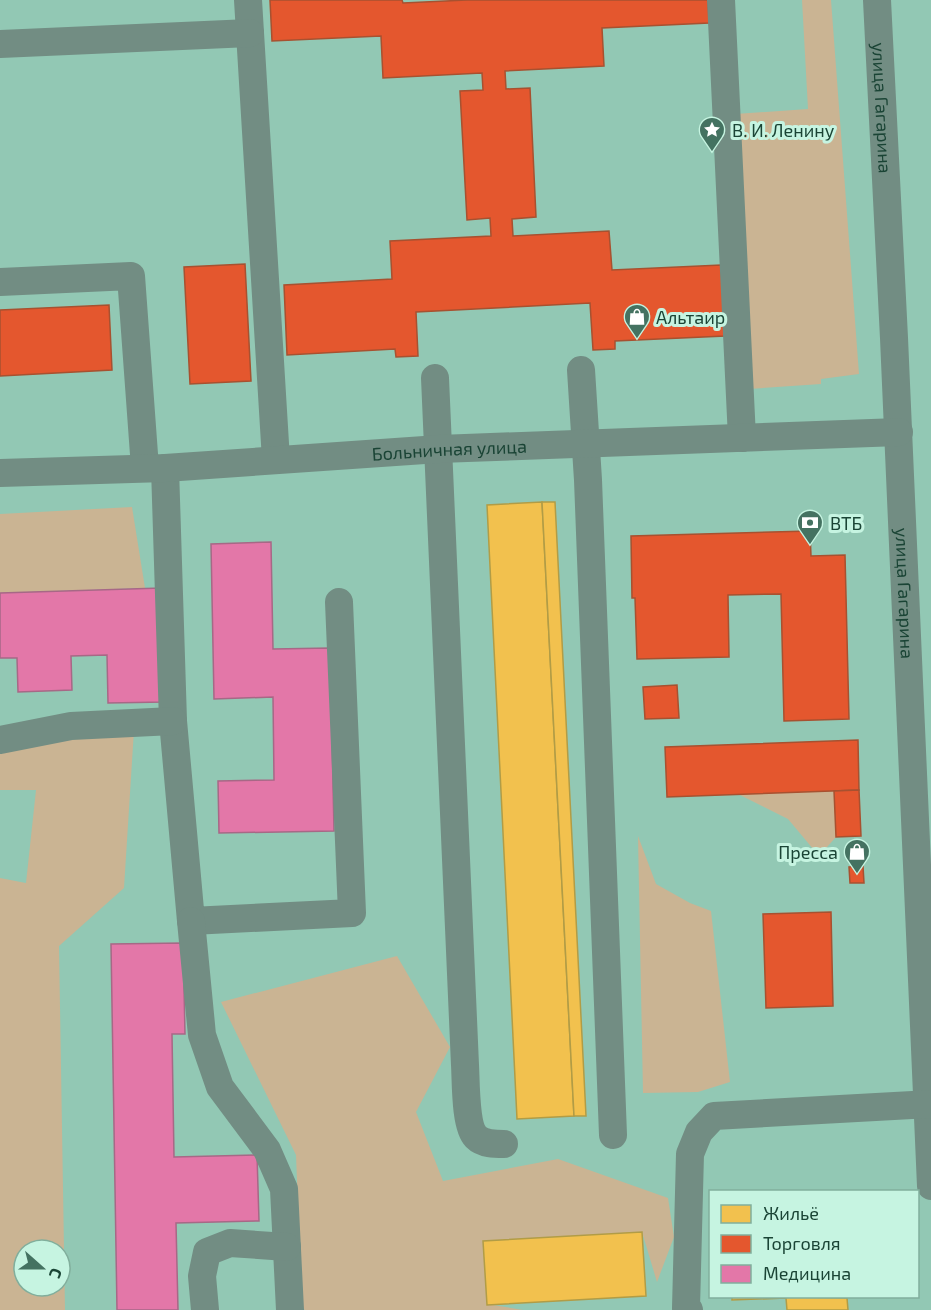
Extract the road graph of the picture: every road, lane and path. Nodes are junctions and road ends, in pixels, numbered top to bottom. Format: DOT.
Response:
graph roads {
  1 [pos="248,0"];
  2 [pos="721,0"];
  3 [pos="877,0"];
  4 [pos="249,33"];
  5 [pos="0,44"];
  6 [pos="0,282"];
  7 [pos="581,370"];
  8 [pos="435,378"];
  9 [pos="898,432"];
  10 [pos="742,438"];
  11 [pos="586,445"];
  12 [pos="438,449"];
  13 [pos="276,460"];
  14 [pos="155,468"];
  15 [pos="0,473"];
  16 [pos="339,602"];
  17 [pos="173,720"];
  18 [pos="0,740"];
  19 [pos="924,854"];
  20 [pos="191,921"];
  21 [pos="929,1104"];
  22 [pos="613,1135"];
  23 [pos="504,1144"];
  24 [pos="931,1186"];
  25 [pos="288,1247"];
  26 [pos="687,1309"];
  27 [pos="205,1310"];
  28 [pos="290,1310"];
  1 -- 4 [label="street"];
  2 -- 10 [label="street"];
  3 -- 9 [label="street, улица Гагарина"];
  4 -- 5 [label="street"];
  4 -- 13 [label="street"];
  6 -- 14 [label="street"];
  7 -- 11 [label="street"];
  8 -- 12 [label="street"];
  9 -- 10 [label="street, Больничная улица"];
  9 -- 19 [label="street, улица Гагарина"];
  10 -- 11 [label="street, Больничная улица"];
  11 -- 12 [label="street, Больничная улица"];
  11 -- 22 [label="street"];
  12 -- 13 [label="street, Больничная улица"];
  12 -- 23 [label="street"];
  13 -- 14 [label="street, Больничная улица"];
  14 -- 15 [label="street, Больничная улица"];
  14 -- 17 [label="street"];
  16 -- 20 [label="street"];
  17 -- 18 [label="street"];
  17 -- 20 [label="street"];
  19 -- 21 [label="street, улица Гагарина"];
  20 -- 25 [label="street"];
  21 -- 24 [label="street, улица Гагарина"];
  21 -- 26 [label="street"];
  25 -- 27 [label="street"];
  25 -- 28 [label="street"];
}
